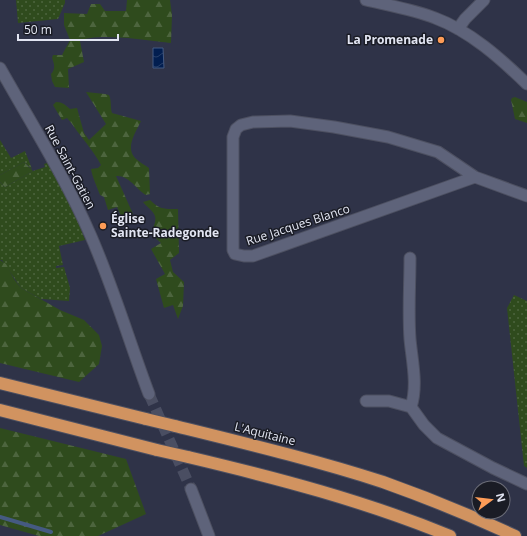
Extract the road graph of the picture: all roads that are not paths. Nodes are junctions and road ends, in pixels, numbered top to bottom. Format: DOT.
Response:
graph roads {
  1 [pos="366,0"];
  2 [pos="484,0"];
  3 [pos="458,29"];
  4 [pos="0,68"];
  5 [pos="527,84"];
  6 [pos="475,177"];
  7 [pos="527,196"];
  8 [pos="410,258"];
  9 [pos="0,383"];
  10 [pos="149,394"];
  11 [pos="366,401"];
  12 [pos="412,407"];
  13 [pos="0,410"];
  14 [pos="527,484"];
  15 [pos="191,489"];
  16 [pos="209,536"];
  17 [pos="450,536"];
  18 [pos="515,536"];
  1 -- 3 [label="street"];
  2 -- 3 [label="street"];
  3 -- 5 [label="street"];
  4 -- 10 [label="street, Rue Saint-Gatien"];
  6 -- 6 [label="street, Rue Jacques Blanco"];
  6 -- 7 [label="street, Rue Jacques Blanco"];
  8 -- 12 [label="street"];
  9 -- 18 [label="highway, L'Aquitaine, bridge"];
  11 -- 12 [label="street"];
  12 -- 14 [label="street"];
  13 -- 17 [label="highway, bridge"];
  15 -- 16 [label="street"];
}
